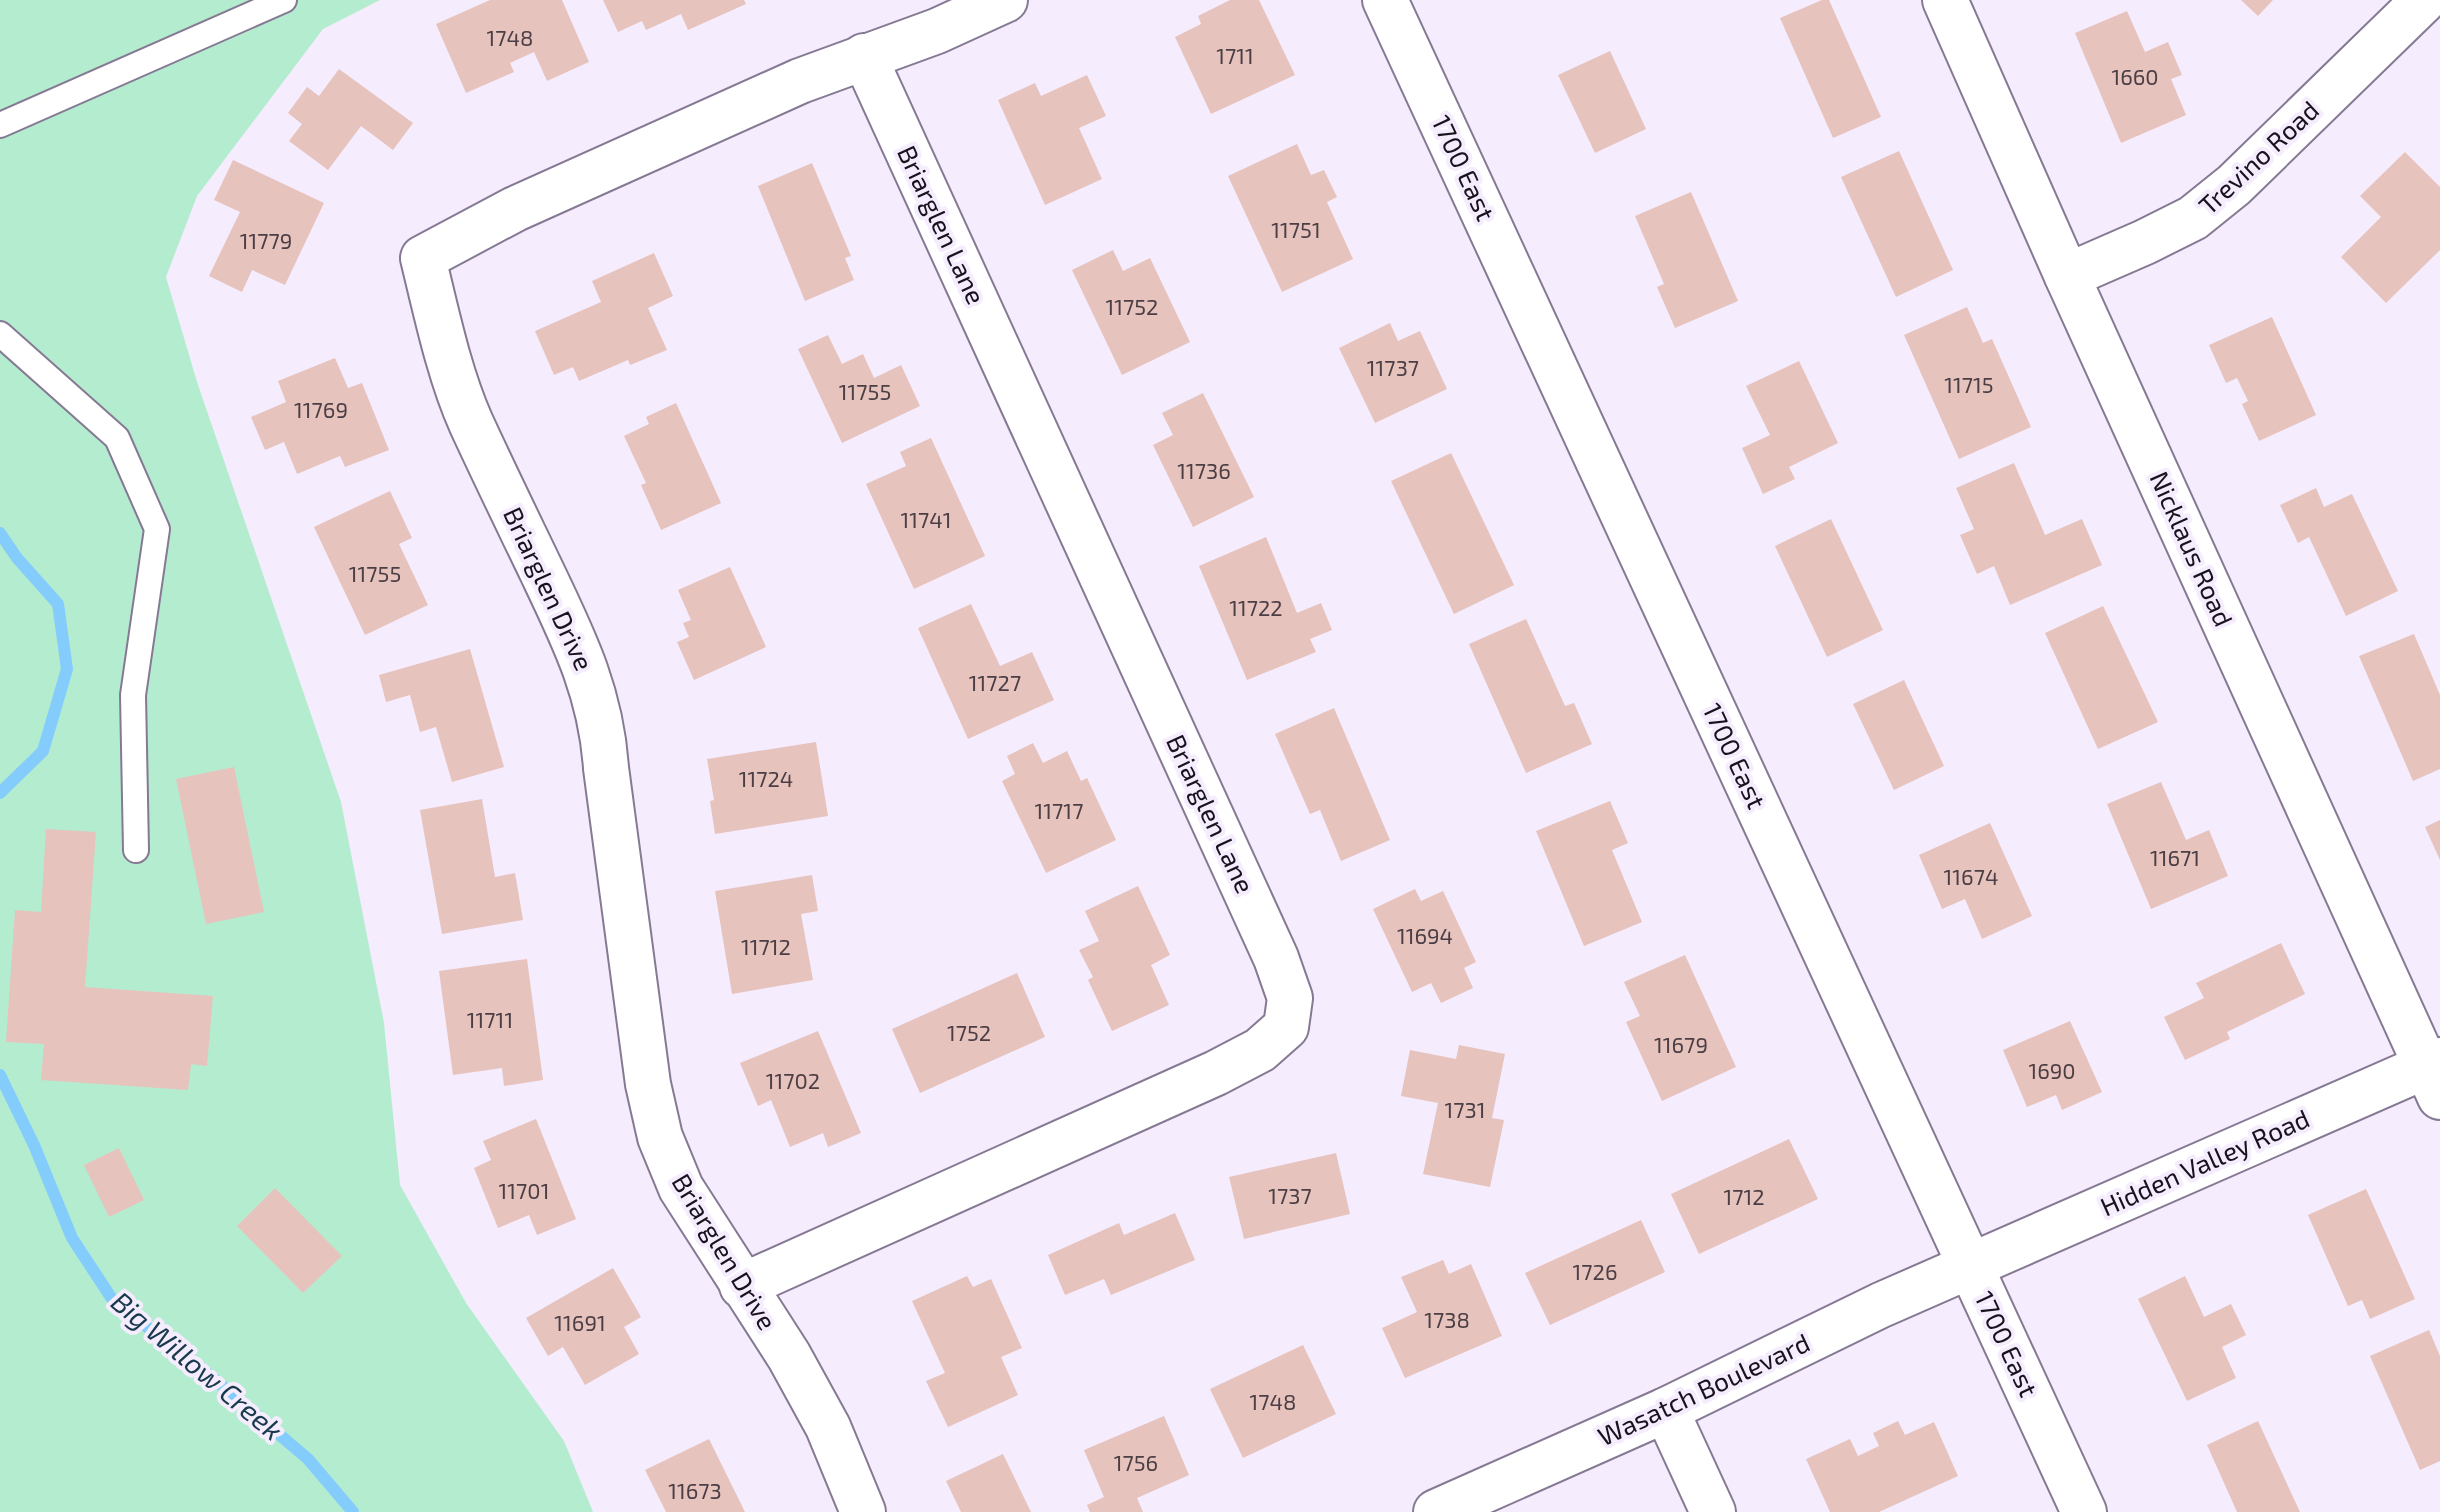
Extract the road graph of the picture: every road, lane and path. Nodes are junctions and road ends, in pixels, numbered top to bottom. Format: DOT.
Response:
graph roads {
  1 [pos="284,0"];
  2 [pos="1005,0"];
  3 [pos="1385,0"];
  4 [pos="1945,0"];
  5 [pos="2424,0"];
  6 [pos="864,56"];
  7 [pos="0,125"];
  8 [pos="2067,276"];
  9 [pos="0,334"];
  10 [pos="136,850"];
  11 [pos="2435,1074"];
  12 [pos="1970,1266"];
  13 [pos="742,1286"];
  14 [pos="1666,1410"];
  15 [pos="863,1512"];
  16 [pos="1436,1512"];
  17 [pos="1713,1512"];
  18 [pos="2084,1512"];
  1 -- 7 [label="lane"];
  2 -- 6 [label="street, Briarglen Drive"];
  3 -- 12 [label="street, 1700 East"];
  4 -- 8 [label="street, Nicklaus Road"];
  5 -- 8 [label="street, Trevino Road"];
  6 -- 13 [label="street, Briarglen Drive"];
  6 -- 13 [label="street, Briarglen Lane"];
  8 -- 11 [label="street, Nicklaus Road"];
  9 -- 10 [label="lane"];
  11 -- 12 [label="street, Hidden Valley Road"];
  12 -- 14 [label="street, Wasatch Boulevard"];
  12 -- 18 [label="street, 1700 East"];
  13 -- 15 [label="street, Briarglen Drive"];
  14 -- 16 [label="street, Wasatch Boulevard"];
  14 -- 17 [label="street"];
}
